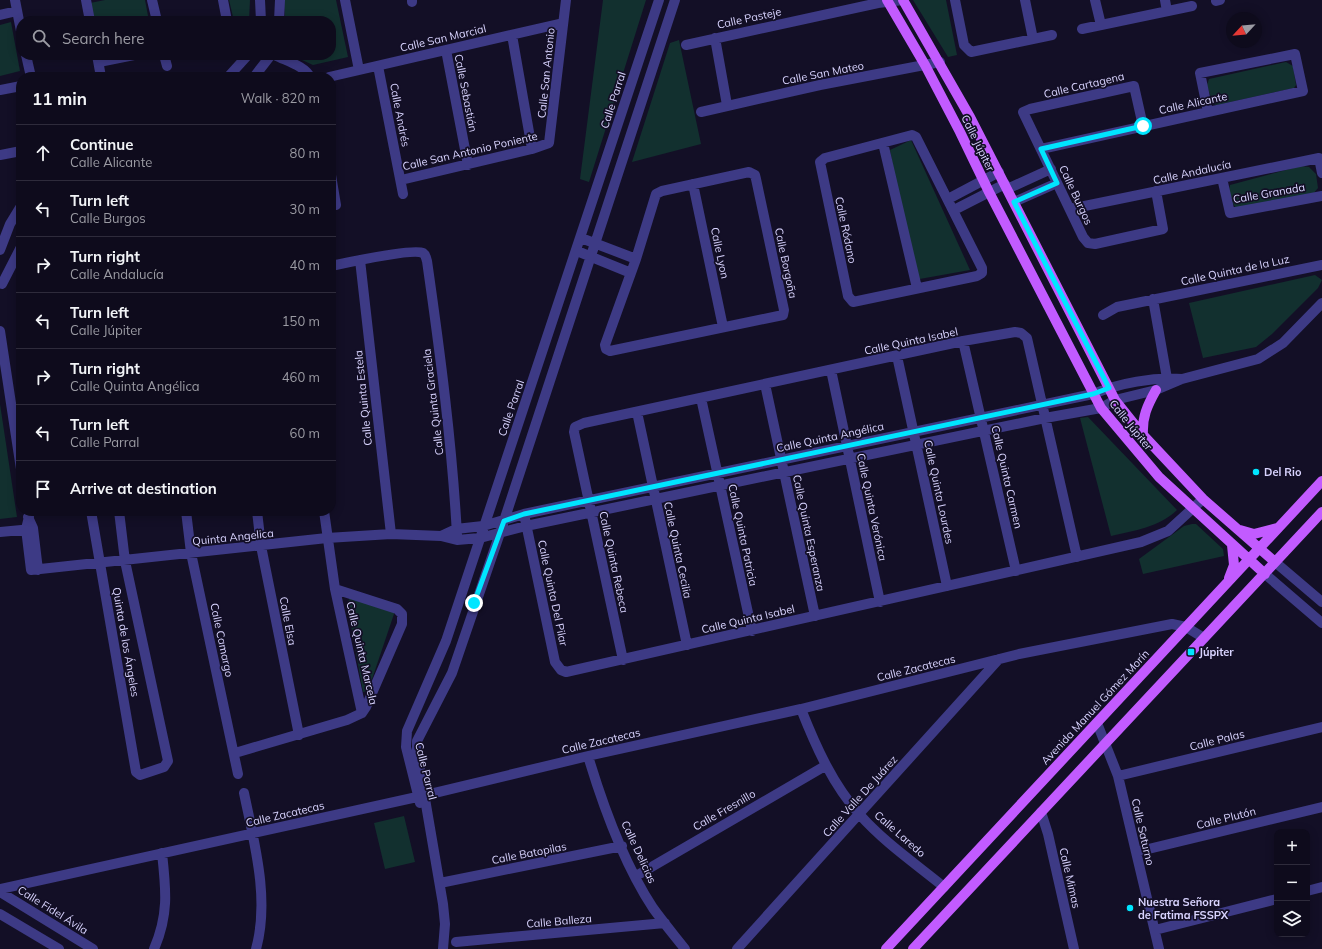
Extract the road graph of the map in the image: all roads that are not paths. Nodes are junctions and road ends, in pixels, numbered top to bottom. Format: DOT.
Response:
graph roads {
  1 [pos="14,0"];
  2 [pos="86,0"];
  3 [pos="152,0"];
  4 [pos="223,0"];
  5 [pos="260,0"];
  6 [pos="280,0"];
  7 [pos="345,0"];
  8 [pos="566,0"];
  9 [pos="659,0"];
  10 [pos="675,0"];
  11 [pos="903,0"];
  12 [pos="955,0"];
  13 [pos="1025,0"];
  14 [pos="1095,0"];
  15 [pos="1165,0"];
  16 [pos="888,1"];
  17 [pos="1192,6"];
  18 [pos="1167,11"];
  19 [pos="17,12"];
  20 [pos="0,15"];
  21 [pos="18,16"];
  22 [pos="89,16"];
  23 [pos="156,16"];
  24 [pos="226,16"];
  25 [pos="261,16"];
  26 [pos="280,16"];
  27 [pos="563,23"];
  28 [pos="1101,25"];
  29 [pos="1082,29"];
  30 [pos="512,35"];
  31 [pos="1052,35"];
  32 [pos="715,38"];
  33 [pos="1033,39"];
  34 [pos="686,45"];
  35 [pos="446,50"];
  36 [pos="27,60"];
  37 [pos="98,60"];
  38 [pos="165,60"];
  39 [pos="242,60"];
  40 [pos="267,60"];
  41 [pos="285,60"];
  42 [pos="940,62"];
  43 [pos="925,65"];
  44 [pos="167,66"];
  45 [pos="378,66"];
  46 [pos="359,70"];
  47 [pos="30,72"];
  48 [pos="100,72"];
  49 [pos="232,72"];
  50 [pos="258,72"];
  51 [pos="306,72"];
  52 [pos="336,75"];
  53 [pos="16,87"];
  54 [pos="0,90"];
  55 [pos="727,105"];
  56 [pos="701,112"];
  57 [pos="1023,112"];
  58 [pos="1208,112"];
  59 [pos="1143,126"];
  60 [pos="883,143"];
  61 [pos="546,145"];
  62 [pos="532,149"];
  63 [pos="1041,149"];
  64 [pos="16,152"];
  65 [pos="0,155"];
  66 [pos="468,165"];
  67 [pos="1051,169"];
  68 [pos="999,172"];
  69 [pos="1322,173"];
  70 [pos="1222,178"];
  71 [pos="401,180"];
  72 [pos="984,181"];
  73 [pos="1057,183"];
  74 [pos="693,184"];
  75 [pos="1006,186"];
  76 [pos="1156,191"];
  77 [pos="989,192"];
  78 [pos="403,194"];
  79 [pos="1322,196"];
  80 [pos="948,199"];
  81 [pos="1014,202"];
  82 [pos="1070,209"];
  83 [pos="954,210"];
  84 [pos="16,214"];
  85 [pos="10,224"];
  86 [pos="0,226"];
  87 [pos="581,238"];
  88 [pos="595,243"];
  89 [pos="0,250"];
  90 [pos="577,251"];
  91 [pos="591,256"];
  92 [pos="636,259"];
  93 [pos="360,260"];
  94 [pos="16,263"];
  95 [pos="336,265"];
  96 [pos="1322,265"];
  97 [pos="631,273"];
  98 [pos="2,284"];
  99 [pos="917,288"];
  100 [pos="1153,299"];
  101 [pos="1322,303"];
  102 [pos="1103,315"];
  103 [pos="723,327"];
  104 [pos="0,332"];
  105 [pos="963,341"];
  106 [pos="1,353"];
  107 [pos="897,356"];
  108 [pos="831,370"];
  109 [pos="1168,382"];
  110 [pos="766,384"];
  111 [pos="1109,388"];
  112 [pos="1156,390"];
  113 [pos="1093,394"];
  114 [pos="701,398"];
  115 [pos="1115,400"];
  116 [pos="1042,404"];
  117 [pos="1101,408"];
  118 [pos="637,412"];
  119 [pos="981,417"];
  120 [pos="1045,418"];
  121 [pos="580,425"];
  122 [pos="984,430"];
  123 [pos="914,431"];
  124 [pos="1143,435"];
  125 [pos="16,440"];
  126 [pos="916,444"];
  127 [pos="847,445"];
  128 [pos="850,458"];
  129 [pos="781,459"];
  130 [pos="784,472"];
  131 [pos="717,473"];
  132 [pos="1322,481"];
  133 [pos="720,485"];
  134 [pos="652,486"];
  135 [pos="655,499"];
  136 [pos="1202,499"];
  137 [pos="588,500"];
  138 [pos="1192,508"];
  139 [pos="591,512"];
  140 [pos="1322,512"];
  141 [pos="524,514"];
  142 [pos="28,516"];
  143 [pos="92,516"];
  144 [pos="120,516"];
  145 [pos="187,516"];
  146 [pos="258,516"];
  147 [pos="325,516"];
  148 [pos="504,521"];
  149 [pos="484,526"];
  150 [pos="526,526"];
  151 [pos="1281,526"];
  152 [pos="1235,528"];
  153 [pos="29,529"];
  154 [pos="456,529"];
  155 [pos="0,532"];
  156 [pos="500,533"];
  157 [pos="391,534"];
  158 [pos="441,536"];
  159 [pos="327,538"];
  160 [pos="480,538"];
  161 [pos="457,540"];
  162 [pos="1232,545"];
  163 [pos="261,546"];
  164 [pos="1259,549"];
  165 [pos="191,553"];
  166 [pos="1077,557"];
  167 [pos="1249,560"];
  168 [pos="125,561"];
  169 [pos="1275,562"];
  170 [pos="100,563"];
  171 [pos="1016,571"];
  172 [pos="1265,574"];
  173 [pos="1226,584"];
  174 [pos="947,586"];
  175 [pos="335,589"];
  176 [pos="880,602"];
  177 [pos="1322,602"];
  178 [pos="1322,606"];
  179 [pos="815,616"];
  180 [pos="1318,620"];
  181 [pos="1186,628"];
  182 [pos="752,631"];
  183 [pos="1204,638"];
  184 [pos="687,645"];
  185 [pos="999,659"];
  186 [pos="623,660"];
  187 [pos="566,672"];
  188 [pos="801,709"];
  189 [pos="362,713"];
  190 [pos="1097,723"];
  191 [pos="1322,727"];
  192 [pos="299,735"];
  193 [pos="1106,743"];
  194 [pos="235,753"];
  195 [pos="588,756"];
  196 [pos="825,766"];
  197 [pos="238,774"];
  198 [pos="1118,776"];
  199 [pos="244,793"];
  200 [pos="422,796"];
  201 [pos="1322,807"];
  202 [pos="1041,812"];
  203 [pos="860,814"];
  204 [pos="252,834"];
  205 [pos="622,846"];
  206 [pos="1136,852"];
  207 [pos="162,853"];
  208 [pos="636,876"];
  209 [pos="440,883"];
  210 [pos="944,887"];
  211 [pos="1322,887"];
  212 [pos="0,890"];
  213 [pos="1310,890"];
  214 [pos="1274,900"];
  215 [pos="0,914"];
  216 [pos="664,923"];
  217 [pos="1155,930"];
  218 [pos="456,942"];
  219 [pos="444,944"];
  220 [pos="52,947"];
  221 [pos="93,949"];
  222 [pos="154,949"];
  223 [pos="256,949"];
  224 [pos="467,949"];
  225 [pos="685,949"];
  226 [pos="737,949"];
  227 [pos="886,949"];
  228 [pos="913,949"];
  229 [pos="1074,949"];
  230 [pos="1159,949"];
  1 -- 19 [label="street"];
  2 -- 22 [label="street"];
  3 -- 23 [label="street"];
  4 -- 24 [label="street"];
  5 -- 25 [label="street"];
  6 -- 26 [label="street"];
  7 -- 46 [label="street"];
  8 -- 27 [label="street, Calle San Antonio"];
  9 -- 87 [label="street, Calle Parral"];
  10 -- 88 [label="street, Calle Parral"];
  11 -- 16 [label="street, Calle Pasteje"];
  11 -- 42 [label="main road, Calle Júpiter"];
  12 -- 33 [label="street"];
  13 -- 33 [label="street"];
  14 -- 28 [label="street"];
  15 -- 18 [label="street"];
  16 -- 32 [label="street, Calle Pasteje"];
  16 -- 43 [label="main road, Calle Júpiter"];
  17 -- 18 [label="street"];
  18 -- 28 [label="street"];
  19 -- 20 [label="street"];
  19 -- 21 [label="street"];
  27 -- 30 [label="street, Calle San Marcial"];
  27 -- 61 [label="street, Calle San Antonio"];
  28 -- 29 [label="street"];
  30 -- 35 [label="street, Calle San Marcial"];
  30 -- 62 [label="street"];
  31 -- 33 [label="street"];
  32 -- 34 [label="street, Calle Pasteje"];
  32 -- 55 [label="street"];
  35 -- 45 [label="street, Calle San Marcial"];
  35 -- 66 [label="street, Calle Sebastián"];
  36 -- 47 [label="street"];
  37 -- 48 [label="street"];
  38 -- 44 [label="street"];
  39 -- 49 [label="street"];
  40 -- 50 [label="street"];
  41 -- 51 [label="street"];
  42 -- 43 [label="street, Calle San Mateo"];
  42 -- 68 [label="main road, Calle Júpiter"];
  43 -- 55 [label="street, Calle San Mateo"];
  43 -- 72 [label="main road, Calle Júpiter"];
  45 -- 46 [label="street, Calle San Marcial"];
  45 -- 71 [label="street, Calle Andrés"];
  46 -- 52 [label="street, Calle San Marcial"];
  53 -- 54 [label="street"];
  55 -- 56 [label="street, Calle San Mateo"];
  57 -- 59 [label="street, Calle Cartagena"];
  57 -- 63 [label="street, Calle Burgos"];
  58 -- 58 [label="street, Calle Alicante"];
  58 -- 59 [label="street, Calle Alicante"];
  59 -- 63 [label="street, Calle Alicante"];
  60 -- 80 [label="street, Calle Ródano"];
  60 -- 99 [label="street"];
  60 -- 99 [label="street, Calle Ródano"];
  61 -- 62 [label="street, Calle San Antonio Poniente"];
  62 -- 66 [label="street, Calle San Antonio Poniente"];
  63 -- 67 [label="street, Calle Burgos"];
  64 -- 65 [label="street"];
  66 -- 71 [label="street, Calle San Antonio Poniente"];
  67 -- 73 [label="street, Calle Burgos"];
  67 -- 75 [label="street"];
  68 -- 72 [label="street"];
  68 -- 75 [label="main road, Calle Júpiter"];
  69 -- 70 [label="street, Calle Andalucía"];
  70 -- 76 [label="street, Calle Andalucía"];
  70 -- 79 [label="street, Calle Granada"];
  71 -- 78 [label="street, Calle Andrés"];
  72 -- 77 [label="main road, Calle Júpiter"];
  72 -- 80 [label="street"];
  73 -- 81 [label="street"];
  73 -- 82 [label="street, Calle Burgos"];
  74 -- 92 [label="street, Calle Borgoña"];
  74 -- 103 [label="street, Calle Lyon"];
  74 -- 103 [label="street, Calle Borgoña"];
  75 -- 77 [label="street"];
  75 -- 81 [label="main road, Calle Júpiter"];
  76 -- 82 [label="street, Calle Andalucía"];
  76 -- 82 [label="street, Calle Burgos"];
  77 -- 83 [label="street"];
  77 -- 113 [label="main road, Calle Júpiter"];
  80 -- 83 [label="street, Calle Ródano"];
  81 -- 111 [label="main road, Calle Júpiter"];
  83 -- 99 [label="street, Calle Ródano"];
  84 -- 85 [label="street"];
  85 -- 86 [label="street"];
  85 -- 89 [label="street"];
  87 -- 88 [label="street"];
  87 -- 90 [label="street, Calle Parral"];
  88 -- 91 [label="street, Calle Parral"];
  88 -- 92 [label="street"];
  90 -- 91 [label="street"];
  90 -- 149 [label="street, Calle Parral"];
  91 -- 97 [label="street"];
  91 -- 148 [label="street, Calle Parral"];
  92 -- 97 [label="street, Calle Borgoña"];
  93 -- 95 [label="street"];
  93 -- 154 [label="street, Calle Quinta Graciela"];
  93 -- 157 [label="street, Calle Quinta Estela"];
  94 -- 98 [label="street"];
  96 -- 100 [label="street, Calle Quinta de la Luz"];
  97 -- 103 [label="street, Calle Borgoña"];
  100 -- 102 [label="street, Calle Quinta de la Luz"];
  100 -- 109 [label="street"];
  101 -- 109 [label="street, Calle Quinta Angélica"];
  104 -- 106 [label="street"];
  105 -- 107 [label="street, Calle Quinta Isabel"];
  105 -- 116 [label="street, Calle Quinta Isabel"];
  105 -- 119 [label="street, Calle Quinta Carmen"];
  106 -- 125 [label="street"];
  107 -- 108 [label="street, Calle Quinta Isabel"];
  107 -- 123 [label="street, Calle Quinta Lourdes"];
  108 -- 110 [label="street, Calle Quinta Isabel"];
  108 -- 127 [label="street, Calle Quinta Verónica"];
  109 -- 111 [label="street, Calle Quinta Angélica"];
  109 -- 112 [label="street, Calle Quinta Angélica"];
  110 -- 114 [label="street, Calle Quinta Isabel"];
  110 -- 129 [label="street, Calle Quinta Esperanza"];
  111 -- 113 [label="street, Calle Quinta Angélica"];
  111 -- 115 [label="main road, Calle Júpiter"];
  112 -- 115 [label="street, Calle Quinta Angélica"];
  112 -- 124 [label="main road"];
  113 -- 116 [label="street, Calle Quinta Angélica"];
  113 -- 117 [label="main road, Calle Júpiter"];
  114 -- 118 [label="street, Calle Quinta Isabel"];
  114 -- 131 [label="street, Calle Quinta Patricia"];
  115 -- 117 [label="street, Calle Quinta Angélica"];
  115 -- 124 [label="main road, Calle Júpiter"];
  116 -- 119 [label="street, Calle Quinta Angélica"];
  116 -- 120 [label="street, Calle Quinta Isabel"];
  117 -- 120 [label="street, Calle Quinta Angélica"];
  117 -- 138 [label="main road, Calle Júpiter"];
  118 -- 121 [label="street, Calle Quinta Isabel"];
  118 -- 134 [label="street, Calle Quinta Cecilia"];
  119 -- 122 [label="street, Calle Quinta Carmen"];
  119 -- 123 [label="street, Calle Quinta Angélica"];
  120 -- 122 [label="street, Calle Quinta Angélica"];
  120 -- 166 [label="street, Calle Quinta Isabel"];
  121 -- 137 [label="street, Calle Quinta Rebeca"];
  122 -- 126 [label="street, Calle Quinta Angélica"];
  122 -- 171 [label="street, Calle Quinta Carmen"];
  123 -- 126 [label="street, Calle Quinta Lourdes"];
  123 -- 127 [label="street, Calle Quinta Angélica"];
  124 -- 136 [label="main road, Calle Júpiter"];
  126 -- 128 [label="street, Calle Quinta Angélica"];
  126 -- 174 [label="street, Calle Quinta Lourdes"];
  127 -- 128 [label="street, Calle Quinta Verónica"];
  127 -- 129 [label="street, Calle Quinta Angélica"];
  128 -- 130 [label="street, Calle Quinta Angélica"];
  128 -- 176 [label="street, Calle Quinta Verónica"];
  129 -- 130 [label="street, Calle Quinta Esperanza"];
  129 -- 131 [label="street, Calle Quinta Angélica"];
  130 -- 133 [label="street, Calle Quinta Angélica"];
  130 -- 179 [label="street, Calle Quinta Esperanza"];
  131 -- 133 [label="street, Calle Quinta Patricia"];
  131 -- 134 [label="street, Calle Quinta Angélica"];
  132 -- 151 [label="main road, Avenida Manuel Gómez Morín"];
  133 -- 135 [label="street, Calle Quinta Angélica"];
  133 -- 182 [label="street, Calle Quinta Patricia"];
  134 -- 135 [label="street, Calle Quinta Cecilia"];
  134 -- 137 [label="street, Calle Quinta Angélica"];
  135 -- 139 [label="street, Calle Quinta Angélica"];
  135 -- 184 [label="street, Calle Quinta Cecilia"];
  136 -- 138 [label="street, Calle Quinta Isabel"];
  136 -- 152 [label="main road, Calle Júpiter"];
  137 -- 139 [label="street, Calle Quinta Rebeca"];
  137 -- 141 [label="street, Calle Quinta Angélica"];
  138 -- 162 [label="main road, Calle Júpiter"];
  138 -- 166 [label="street, Calle Quinta Isabel"];
  139 -- 150 [label="street, Calle Quinta Angélica"];
  139 -- 186 [label="street, Calle Quinta Rebeca"];
  140 -- 169 [label="main road"];
  141 -- 148 [label="street, Calle Quinta Angélica"];
  141 -- 150 [label="street, Calle Quinta Del Pilar"];
  142 -- 153 [label="street"];
  143 -- 170 [label="street, Quinta de los Ángeles"];
  144 -- 168 [label="street, Quinta de los Ángeles"];
  145 -- 165 [label="street, Calle Camargo"];
  146 -- 163 [label="street, Calle Elsa"];
  147 -- 159 [label="street, Calle Quinta Marcela"];
  148 -- 149 [label="street, Calle Quinta Angélica"];
  148 -- 156 [label="street, Calle Parral"];
  149 -- 154 [label="street, Quinta Angelica"];
  149 -- 160 [label="street, Calle Parral"];
  150 -- 156 [label="street, Calle Quinta Angélica"];
  150 -- 187 [label="street, Calle Quinta Del Pilar"];
  151 -- 152 [label="main road"];
  151 -- 164 [label="main road, Avenida Manuel Gómez Morín"];
  152 -- 164 [label="main road, Calle Júpiter"];
  153 -- 155 [label="street"];
  153 -- 170 [label="street, Quinta Angelica"];
  154 -- 158 [label="street, Quinta Angelica"];
  154 -- 161 [label="street, Calle Quinta Graciela"];
  156 -- 160 [label="street, Calle Quinta Angélica"];
  156 -- 200 [label="street, Calle Parral"];
  157 -- 158 [label="street, Quinta Angelica"];
  157 -- 159 [label="street, Quinta Angelica"];
  158 -- 161 [label="street, Quinta Angelica"];
  159 -- 163 [label="street, Quinta Angelica"];
  159 -- 175 [label="street, Calle Quinta Marcela"];
  160 -- 161 [label="street, Quinta Angelica"];
  160 -- 200 [label="street, Calle Parral"];
  162 -- 167 [label="main road, Calle Júpiter"];
  162 -- 173 [label="main road"];
  163 -- 165 [label="street, Quinta Angelica"];
  163 -- 192 [label="street, Calle Elsa"];
  164 -- 167 [label="main road, Avenida Manuel Gómez Morín"];
  164 -- 169 [label="main road, Calle Júpiter"];
  165 -- 168 [label="street, Quinta Angelica"];
  165 -- 194 [label="street, Calle Camargo"];
  166 -- 171 [label="street, Calle Quinta Isabel"];
  167 -- 172 [label="main road, Calle Júpiter"];
  167 -- 173 [label="main road, Avenida Manuel Gómez Morín"];
  168 -- 170 [label="street, Quinta Angelica"];
  168 -- 170 [label="street, Quinta de los Ángeles"];
  169 -- 172 [label="main road"];
  169 -- 177 [label="street, Calle Júpiter"];
  171 -- 174 [label="street, Calle Quinta Isabel"];
  172 -- 180 [label="street, Calle Júpiter"];
  172 -- 183 [label="main road"];
  173 -- 181 [label="main road, Avenida Manuel Gómez Morín"];
  174 -- 176 [label="street, Calle Quinta Isabel"];
  175 -- 189 [label="street, Calle Quinta Marcela"];
  175 -- 189 [label="street, Calle Quinta Marcela"];
  176 -- 179 [label="street, Calle Quinta Isabel"];
  178 -- 180 [label="street"];
  179 -- 182 [label="street, Calle Quinta Isabel"];
  181 -- 183 [label="street, Calle Zacatecas"];
  181 -- 185 [label="street, Calle Zacatecas"];
  181 -- 190 [label="main road, Avenida Manuel Gómez Morín"];
  182 -- 184 [label="street, Calle Quinta Isabel"];
  183 -- 193 [label="main road"];
  184 -- 186 [label="street, Calle Quinta Isabel"];
  185 -- 188 [label="street, Calle Zacatecas"];
  185 -- 203 [label="street, Calle Valle De Juárez"];
  186 -- 187 [label="street, Calle Quinta Isabel"];
  188 -- 195 [label="street, Calle Zacatecas"];
  188 -- 196 [label="street, Calle Laredo"];
  189 -- 192 [label="street"];
  190 -- 193 [label="street, Calle Saturno"];
  190 -- 210 [label="main road, Avenida Manuel Gómez Morín"];
  191 -- 198 [label="street, Calle Palas"];
  192 -- 194 [label="street"];
  193 -- 198 [label="street, Calle Saturno"];
  193 -- 202 [label="main road"];
  194 -- 197 [label="street, Calle Camargo"];
  195 -- 200 [label="street, Calle Zacatecas"];
  195 -- 205 [label="street, Calle Delicias"];
  196 -- 203 [label="street, Calle Laredo"];
  196 -- 208 [label="street, Calle Fresnillo"];
  198 -- 206 [label="street, Calle Saturno"];
  199 -- 204 [label="street"];
  200 -- 204 [label="street, Calle Zacatecas"];
  200 -- 209 [label="street, Calle Parral"];
  201 -- 206 [label="street, Calle Plutón"];
  202 -- 228 [label="main road"];
  202 -- 229 [label="street, Calle Mimas"];
  203 -- 210 [label="street, Calle Laredo"];
  203 -- 226 [label="street, Calle Valle De Juárez"];
  204 -- 207 [label="street, Calle Zacatecas"];
  204 -- 223 [label="street"];
  205 -- 208 [label="street, Calle Delicias"];
  205 -- 209 [label="street, Calle Batopilas"];
  206 -- 217 [label="street, Calle Saturno"];
  207 -- 212 [label="street, Calle Zacatecas"];
  207 -- 222 [label="street"];
  208 -- 216 [label="street, Calle Delicias"];
  209 -- 219 [label="street, Calle Parral"];
  210 -- 227 [label="main road, Avenida Manuel Gómez Morín"];
  211 -- 213 [label="street"];
  212 -- 221 [label="street, Calle Fidel Ávila"];
  214 -- 217 [label="street"];
  215 -- 220 [label="street"];
  216 -- 218 [label="street, Calle Balleza"];
  216 -- 225 [label="street, Calle Delicias"];
  217 -- 230 [label="street, Calle Saturno"];
  218 -- 219 [label="street"];
  218 -- 224 [label="street"];
}
